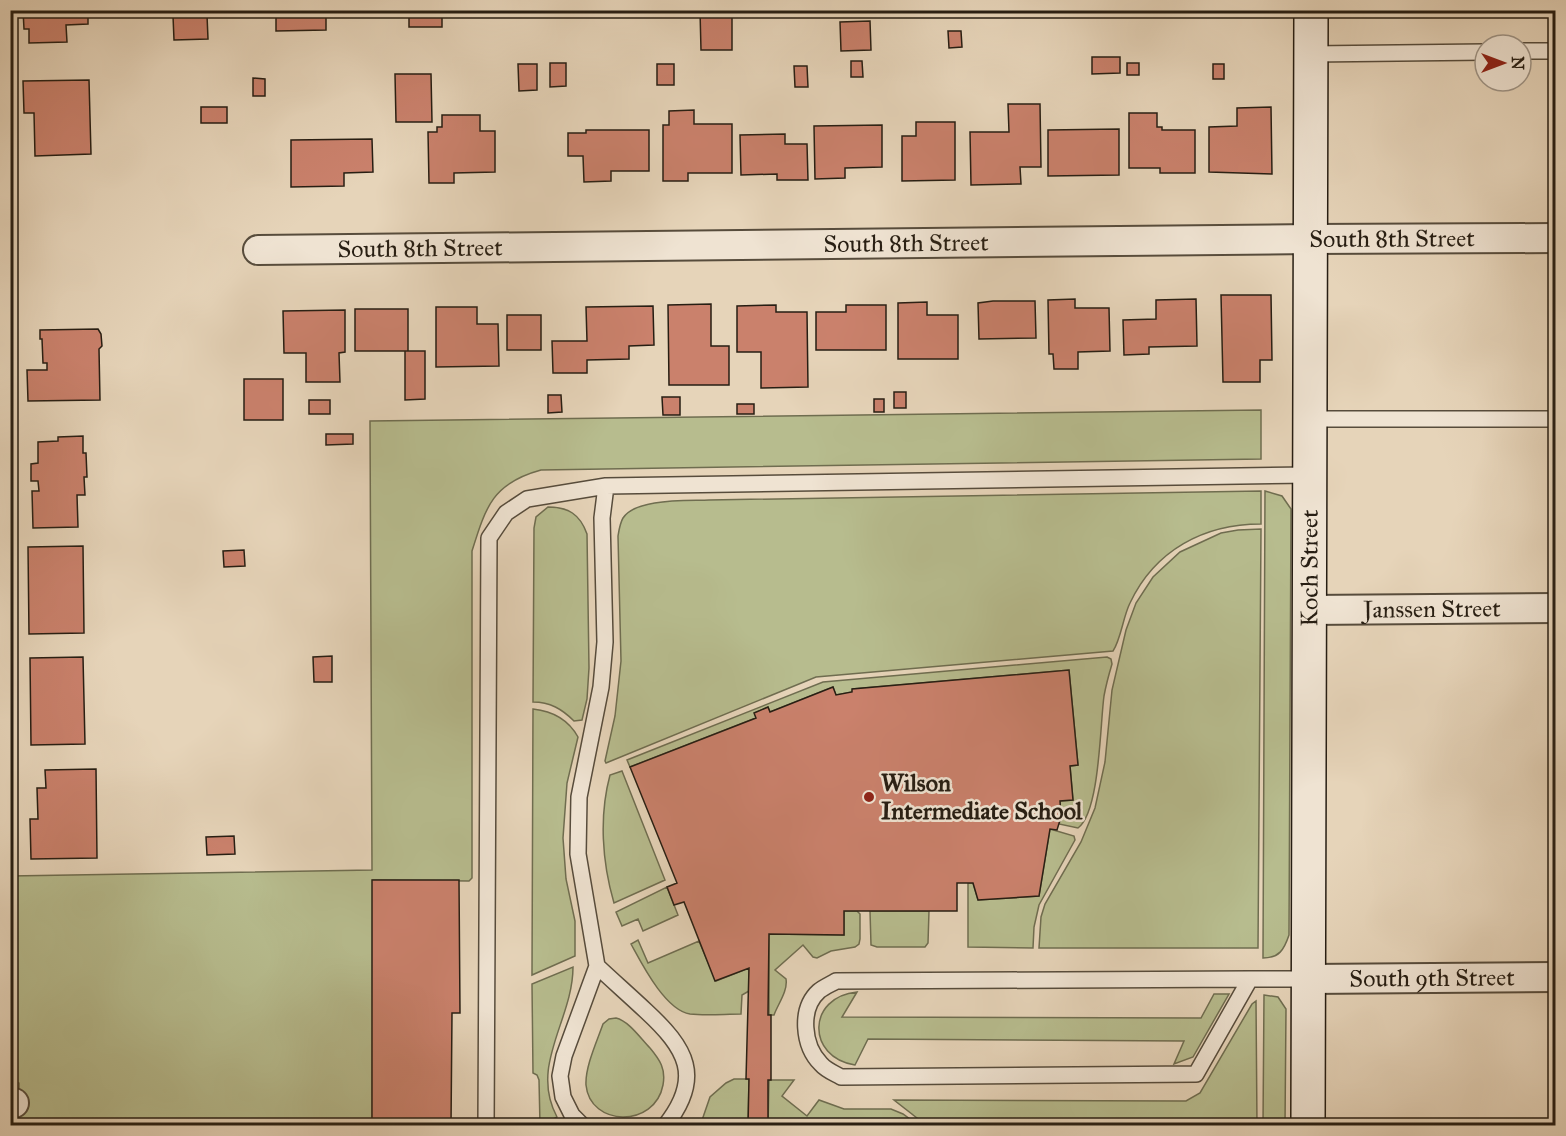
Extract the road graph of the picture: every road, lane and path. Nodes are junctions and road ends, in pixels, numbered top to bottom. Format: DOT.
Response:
graph roads {
  1 [pos="1311,10"];
  2 [pos="1533,51"];
  3 [pos="1556,51"];
  4 [pos="1473,52"];
  5 [pos="1311,54"];
  6 [pos="1556,238"];
  7 [pos="1310,239"];
  8 [pos="258,250"];
  9 [pos="1556,418"];
  10 [pos="1309,419"];
  11 [pos="1309,475"];
  12 [pos="606,486"];
  13 [pos="1556,608"];
  14 [pos="1308,610"];
  15 [pos="597,966"];
  16 [pos="1556,977"];
  17 [pos="1250,979"];
  18 [pos="1309,979"];
  19 [pos="486,1125"];
  20 [pos="584,1125"];
  21 [pos="665,1125"];
  22 [pos="1308,1125"];
  1 -- 5 [label="street, Koch Street"];
  2 -- 3 [label="lane"];
  4 -- 5 [label="lane"];
  5 -- 7 [label="street, Koch Street"];
  6 -- 7 [label="street, South 8th Street"];
  7 -- 8 [label="street, South 8th Street"];
  7 -- 10 [label="street, Koch Street"];
  9 -- 10 [label="lane"];
  10 -- 11 [label="street, Koch Street"];
  11 -- 12 [label="lane"];
  11 -- 14 [label="street, Koch Street"];
  12 -- 15 [label="lane"];
  12 -- 19 [label="lane"];
  13 -- 14 [label="street, Janssen Street"];
  14 -- 18 [label="street, Koch Street"];
  15 -- 20 [label="lane"];
  15 -- 21 [label="lane"];
  16 -- 18 [label="street, South 9th Street"];
  17 -- 17 [label="lane"];
  17 -- 18 [label="lane"];
  18 -- 22 [label="street, Koch Street"];
}
